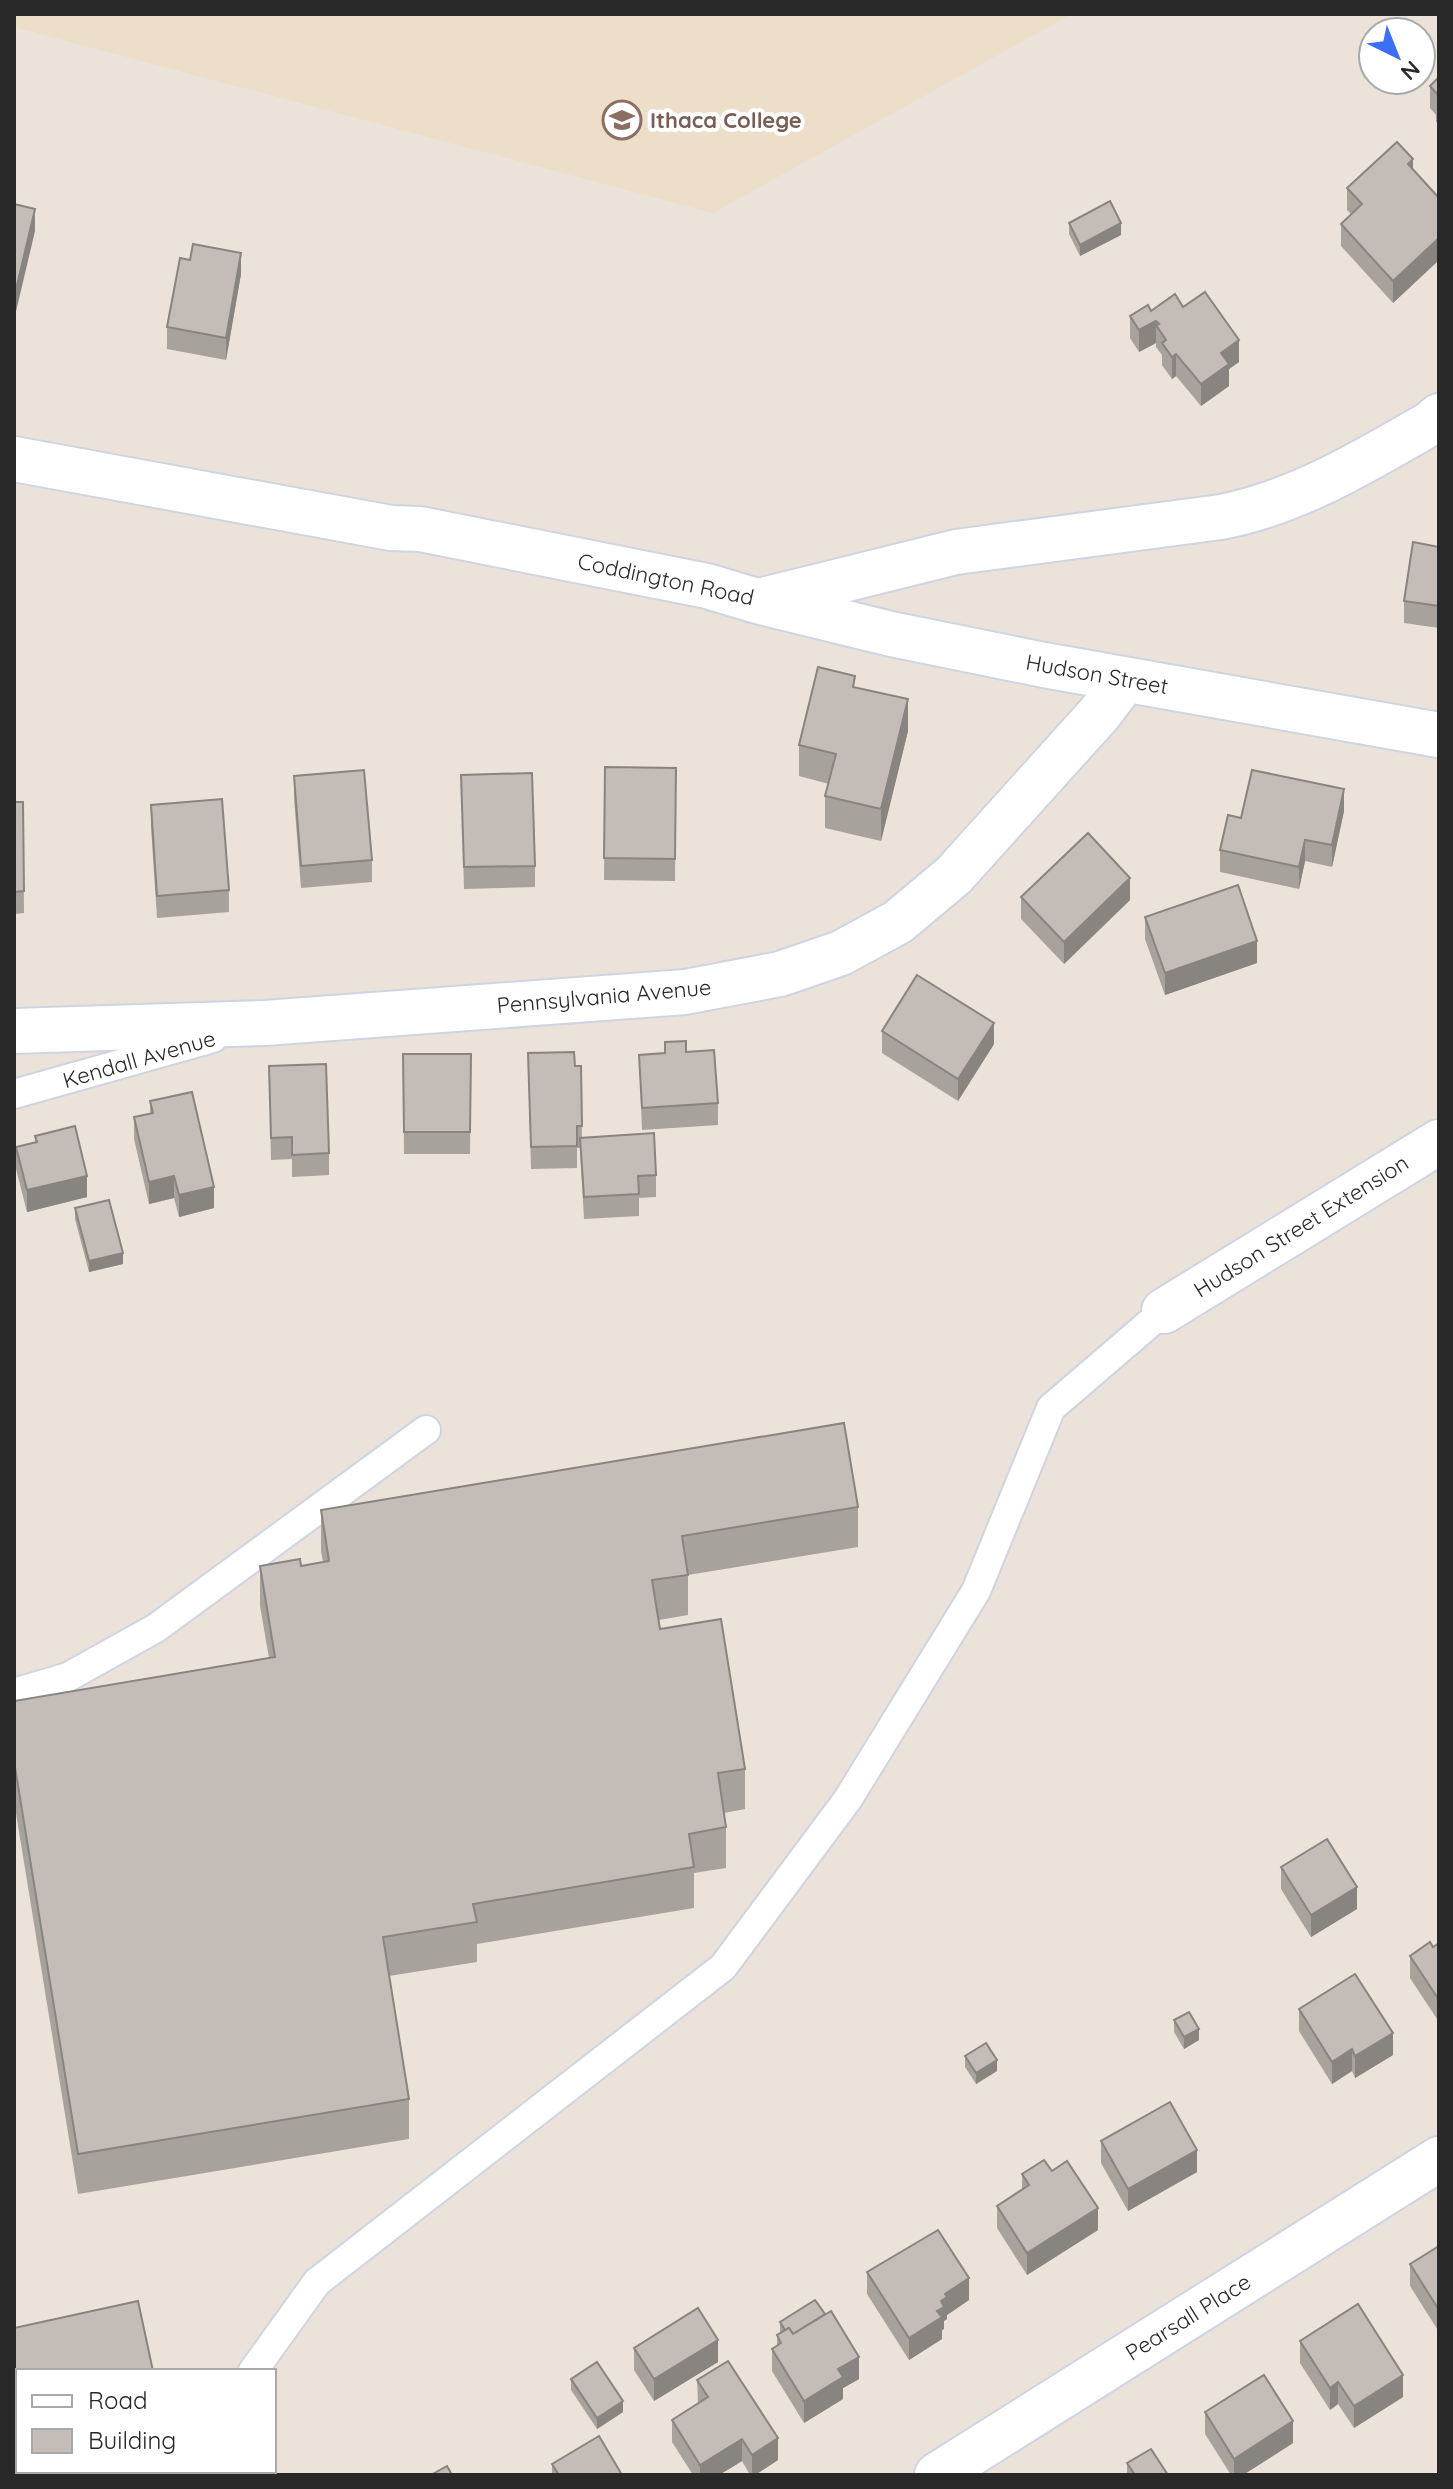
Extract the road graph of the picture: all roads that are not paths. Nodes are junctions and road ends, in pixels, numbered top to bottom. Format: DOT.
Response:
graph roads {
  1 [pos="1439,416"];
  2 [pos="14,459"];
  3 [pos="757,601"];
  4 [pos="1125,680"];
  5 [pos="1439,735"];
  6 [pos="265,1023"];
  7 [pos="14,1031"];
  8 [pos="14,1094"];
  9 [pos="1439,1142"];
  10 [pos="1164,1311"];
  11 [pos="426,1430"];
  12 [pos="14,1693"];
  13 [pos="1439,2159"];
  14 [pos="254,2369"];
  15 [pos="937,2475"];
  1 -- 3 [label="street, Coddington Road"];
  2 -- 3 [label="street, Coddington Road"];
  3 -- 4 [label="street, Hudson Street"];
  4 -- 5 [label="street, Hudson Street"];
  4 -- 6 [label="street, Pennsylvania Avenue"];
  6 -- 7 [label="street, Pennsylvania Avenue"];
  6 -- 8 [label="lane, Kendall Avenue"];
  9 -- 10 [label="street, Hudson Street Extension"];
  10 -- 14 [label="lane"];
  11 -- 12 [label="lane"];
  13 -- 15 [label="street, Pearsall Place"];
}
